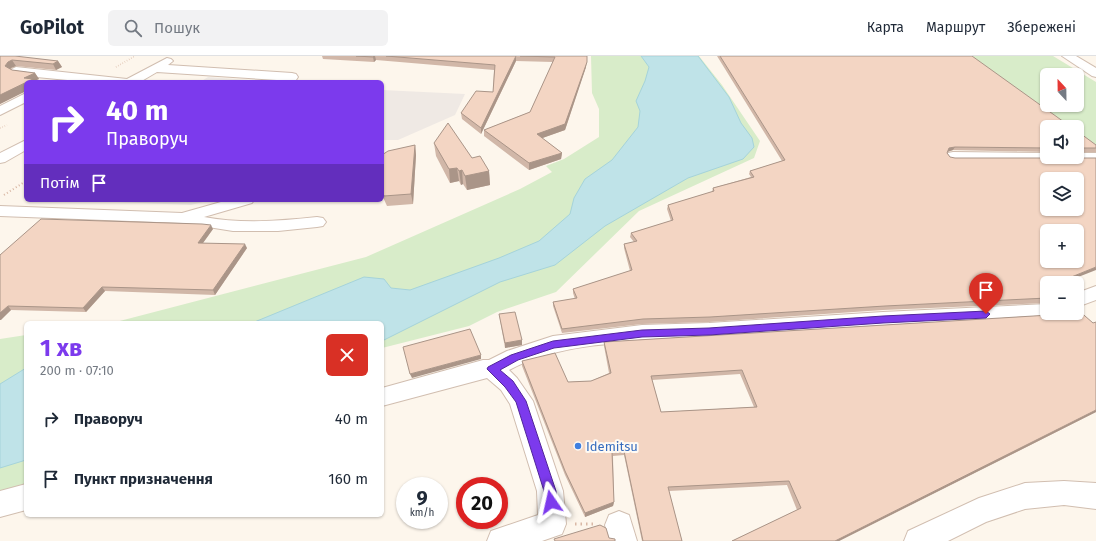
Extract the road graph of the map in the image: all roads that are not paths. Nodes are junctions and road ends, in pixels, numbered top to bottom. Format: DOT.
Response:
graph roads {
  1 [pos="176,56"];
  2 [pos="1068,56"];
  3 [pos="155,68"];
  4 [pos="16,71"];
  5 [pos="1096,73"];
  6 [pos="292,77"];
  7 [pos="58,79"];
  8 [pos="80,80"];
  9 [pos="134,80"];
  10 [pos="24,98"];
  11 [pos="0,111"];
  12 [pos="24,145"];
  13 [pos="953,156"];
  14 [pos="1040,157"];
  15 [pos="1084,157"];
  16 [pos="1096,157"];
  17 [pos="0,159"];
  18 [pos="239,202"];
  19 [pos="0,211"];
  20 [pos="183,218"];
  21 [pos="317,222"];
  22 [pos="1096,293"];
  23 [pos="1084,297"];
  24 [pos="1040,310"];
  25 [pos="492,369"];
  26 [pos="384,396"];
  27 [pos="1096,496"];
  28 [pos="24,498"];
  29 [pos="0,504"];
  30 [pos="501,541"];
  31 [pos="918,541"];
  1 -- 3 [label="street"];
  2 -- 5 [label="street"];
  3 -- 6 [label="street"];
  3 -- 9 [label="street"];
  4 -- 7 [label="street"];
  7 -- 8 [label="street"];
  10 -- 11 [label="street"];
  12 -- 17 [label="street"];
  13 -- 14 [label="street"];
  15 -- 16 [label="street"];
  18 -- 20 [label="street"];
  19 -- 20 [label="street"];
  20 -- 21 [label="street"];
  22 -- 23 [label="street"];
  24 -- 25 [label="street"];
  25 -- 26 [label="street"];
  25 -- 30 [label="street"];
  27 -- 31 [label="street"];
  28 -- 29 [label="street"];
}
